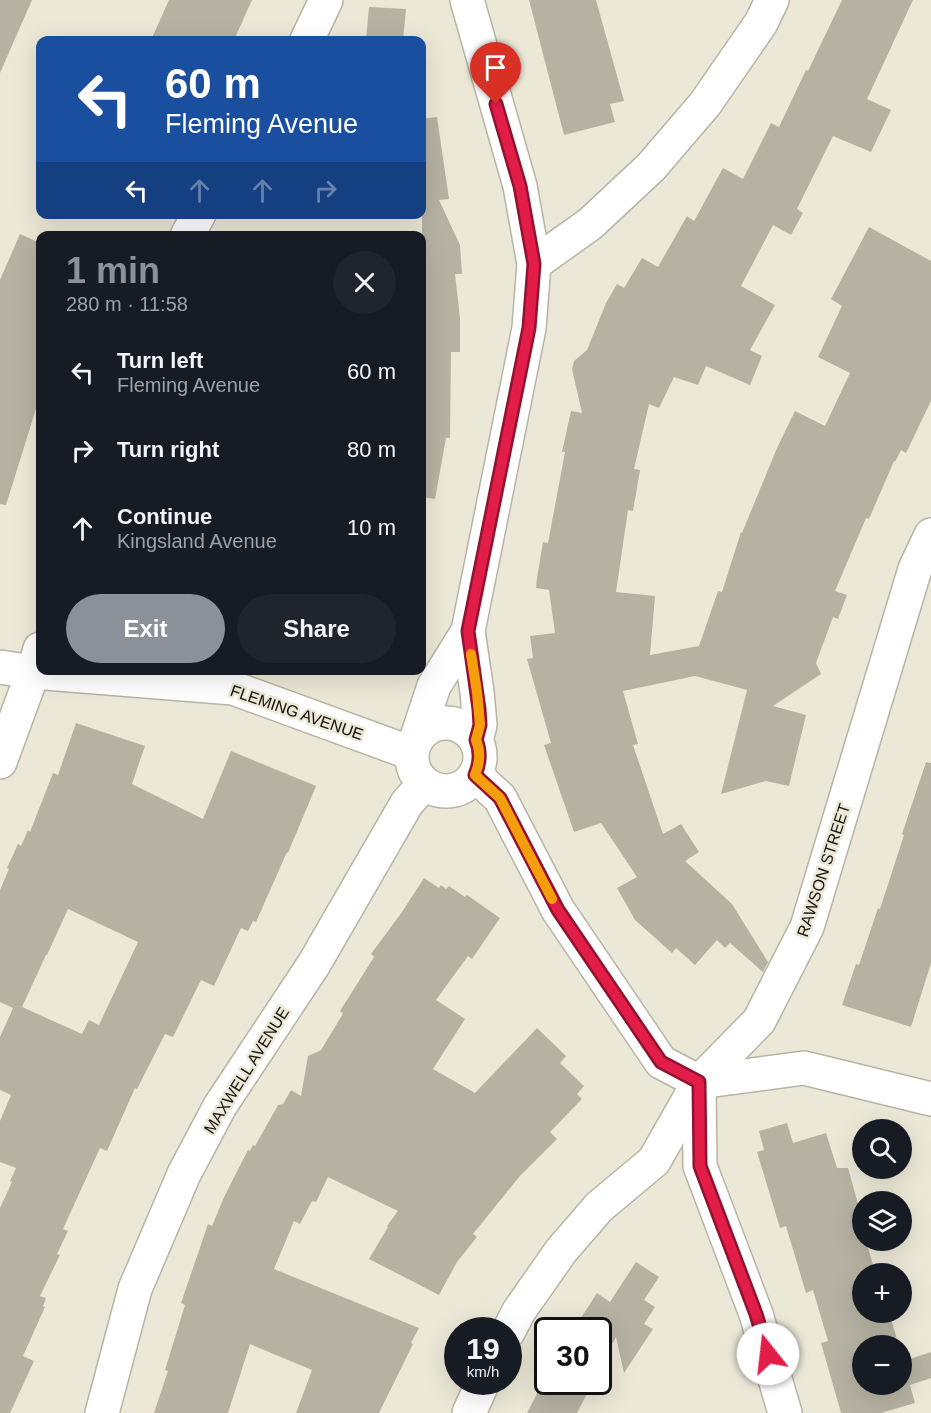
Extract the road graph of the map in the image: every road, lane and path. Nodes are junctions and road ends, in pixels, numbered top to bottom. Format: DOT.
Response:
graph roads {
  1 [pos="326,0"];
  2 [pos="466,0"];
  3 [pos="772,0"];
  4 [pos="309,36"];
  5 [pos="534,264"];
  6 [pos="931,536"];
  7 [pos="468,631"];
  8 [pos="36,661"];
  9 [pos="36,664"];
  10 [pos="0,667"];
  11 [pos="138,675"];
  12 [pos="476,740"];
  13 [pos="414,745"];
  14 [pos="0,762"];
  15 [pos="475,775"];
  16 [pos="424,784"];
  17 [pos="699,1082"];
  18 [pos="931,1099"];
  19 [pos="516,1317"];
  20 [pos="477,1395"];
  21 [pos="102,1413"];
  22 [pos="469,1413"];
  23 [pos="784,1413"];
  1 -- 4 [label="street"];
  2 -- 5 [label="street"];
  3 -- 5 [label="street"];
  5 -- 7 [label="street"];
  6 -- 17 [label="street, RAWSON STREET"];
  7 -- 12 [label="street"];
  7 -- 13 [label="street"];
  8 -- 10 [label="street, FLEMING AVENUE"];
  9 -- 14 [label="street"];
  11 -- 13 [label="street, FLEMING AVENUE"];
  12 -- 13 [label="street"];
  12 -- 15 [label="street"];
  13 -- 16 [label="street"];
  15 -- 16 [label="street"];
  15 -- 17 [label="street"];
  16 -- 21 [label="street, MAXWELL AVENUE"];
  17 -- 18 [label="street"];
  17 -- 19 [label="street, RAWSON STREET"];
  17 -- 23 [label="street"];
  20 -- 22 [label="street"];
}
